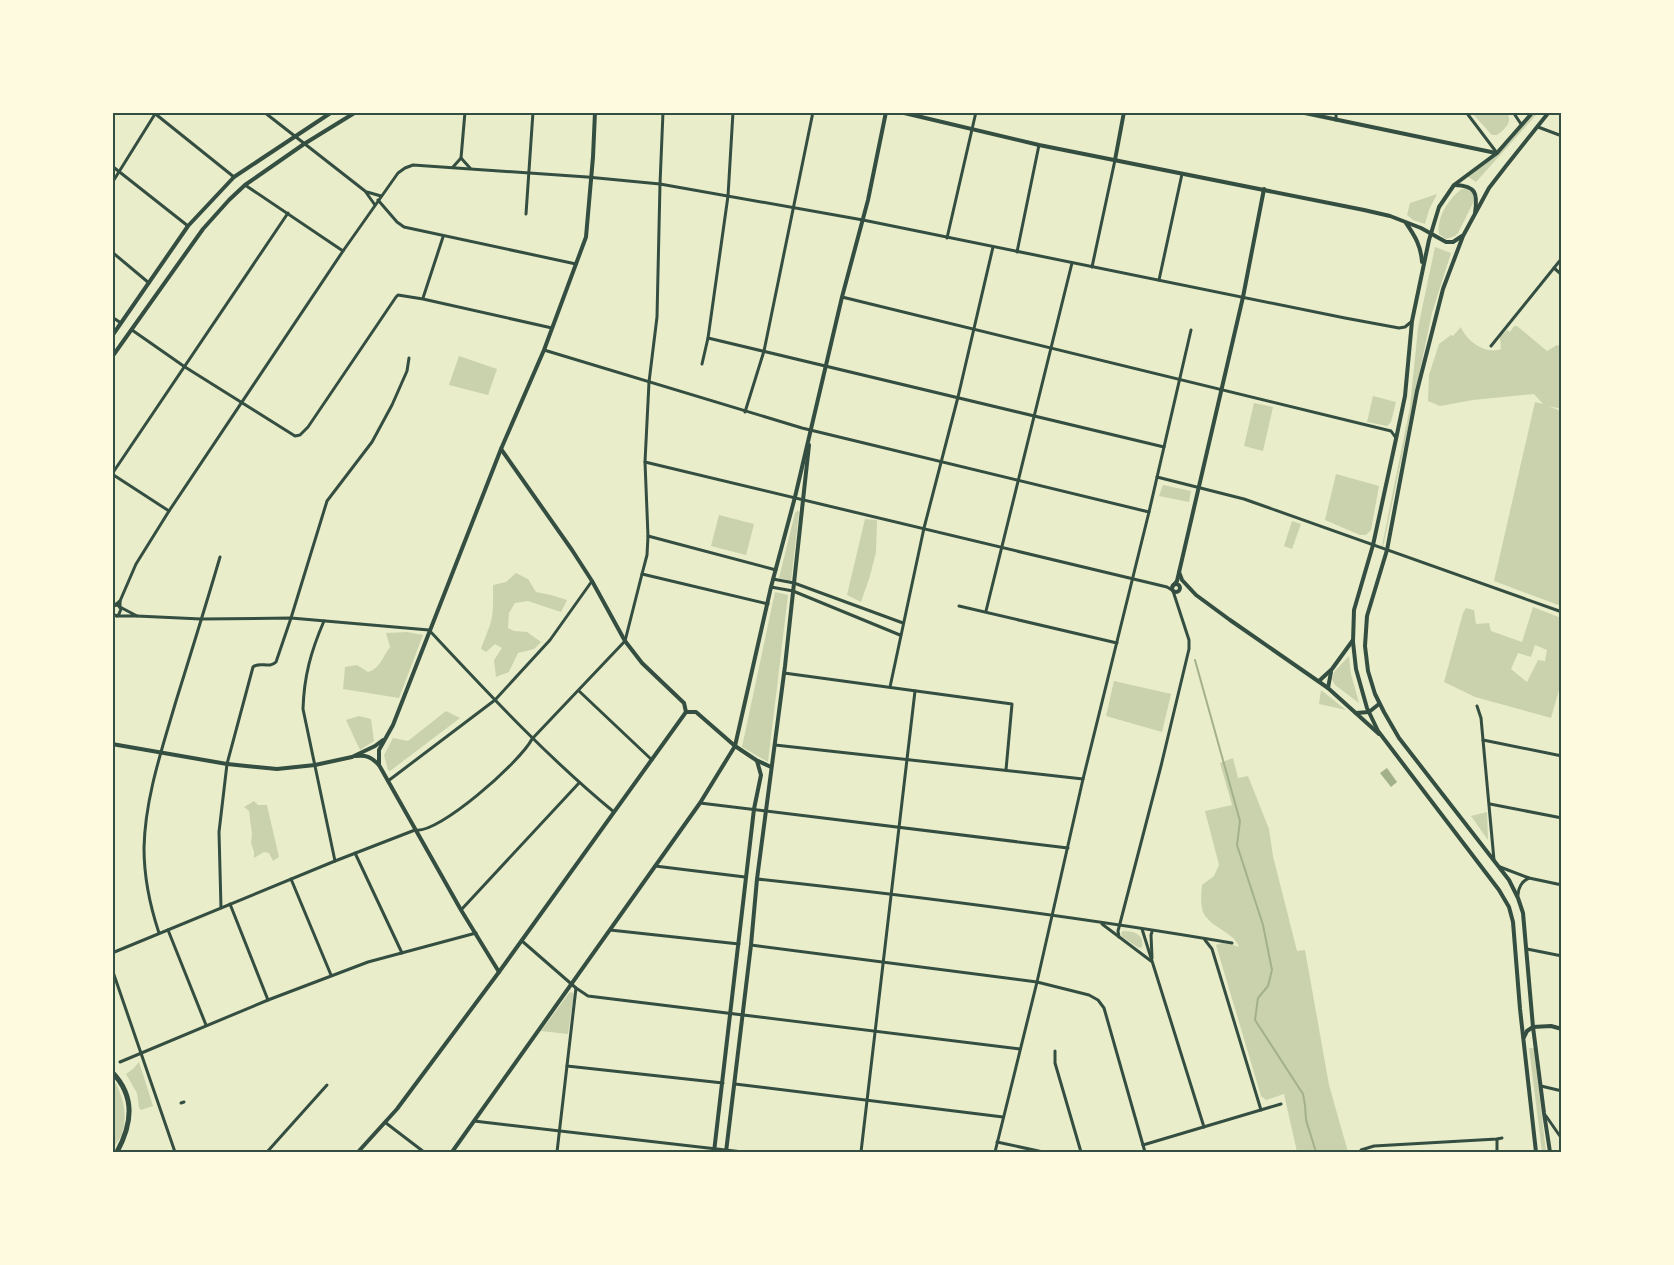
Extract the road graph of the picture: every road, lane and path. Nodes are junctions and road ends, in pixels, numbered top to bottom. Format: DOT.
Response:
graph roads {
  1 [pos="264,112"];
  2 [pos="332,112"];
  3 [pos="356,112"];
  4 [pos="465,112"];
  5 [pos="533,112"];
  6 [pos="595,112"];
  7 [pos="663,112"];
  8 [pos="733,112"];
  9 [pos="813,112"];
  10 [pos="885,112"];
  11 [pos="900,112"];
  12 [pos="976,112"];
  13 [pos="1124,112"];
  14 [pos="1300,112"];
  15 [pos="1336,112"];
  16 [pos="1466,112"];
  17 [pos="1513,112"];
  18 [pos="1533,112"];
  19 [pos="1549,112"];
  20 [pos="154,113"];
  21 [pos="1336,120"];
  22 [pos="1522,126"];
  23 [pos="1538,127"];
  24 [pos="973,129"];
  25 [pos="1562,136"];
  26 [pos="295,137"];
  27 [pos="304,144"];
  28 [pos="1039,145"];
  29 [pos="1497,153"];
  30 [pos="461,158"];
  31 [pos="1114,160"];
  32 [pos="112,166"];
  33 [pos="452,167"];
  34 [pos="472,169"];
  35 [pos="120,171"];
  36 [pos="528,173"];
  37 [pos="1182,174"];
  38 [pos="234,177"];
  39 [pos="592,177"];
  40 [pos="112,183"];
  41 [pos="660,184"];
  42 [pos="245,185"];
  43 [pos="1454,185"];
  44 [pos="1264,189"];
  45 [pos="365,191"];
  46 [pos="728,195"];
  47 [pos="381,196"];
  48 [pos="378,200"];
  49 [pos="375,205"];
  50 [pos="794,208"];
  51 [pos="288,213"];
  52 [pos="526,214"];
  53 [pos="1474,216"];
  54 [pos="862,220"];
  55 [pos="1406,222"];
  56 [pos="188,226"];
  57 [pos="1431,233"];
  58 [pos="1463,236"];
  59 [pos="443,237"];
  60 [pos="947,238"];
  61 [pos="993,247"];
  62 [pos="343,251"];
  63 [pos="112,252"];
  64 [pos="1017,252"];
  65 [pos="1562,258"];
  66 [pos="1072,263"];
  67 [pos="576,264"];
  68 [pos="1092,267"];
  69 [pos="1423,267"];
  70 [pos="1553,268"];
  71 [pos="1562,275"];
  72 [pos="1158,280"];
  73 [pos="149,283"];
  74 [pos="842,297"];
  75 [pos="1243,297"];
  76 [pos="423,298"];
  77 [pos="112,317"];
  78 [pos="1412,321"];
  79 [pos="122,323"];
  80 [pos="552,328"];
  81 [pos="974,329"];
  82 [pos="132,330"];
  83 [pos="1191,330"];
  84 [pos="112,336"];
  85 [pos="708,338"];
  86 [pos="1491,346"];
  87 [pos="1051,348"];
  88 [pos="544,350"];
  89 [pos="764,351"];
  90 [pos="112,357"];
  91 [pos="409,358"];
  92 [pos="702,364"];
  93 [pos="825,366"];
  94 [pos="185,367"];
  95 [pos="1180,379"];
  96 [pos="649,382"];
  97 [pos="1222,390"];
  98 [pos="958,397"];
  99 [pos="242,403"];
  100 [pos="746,412"];
  101 [pos="1034,416"];
  102 [pos="810,430"];
  103 [pos="1396,439"];
  104 [pos="1164,447"];
  105 [pos="501,449"];
  106 [pos="645,462"];
  107 [pos="942,462"];
  108 [pos="112,474"];
  109 [pos="1157,477"];
  110 [pos="1018,480"];
  111 [pos="1199,486"];
  112 [pos="795,497"];
  113 [pos="803,500"];
  114 [pos="169,511"];
  115 [pos="1149,512"];
  116 [pos="924,528"];
  117 [pos="648,536"];
  118 [pos="1373,545"];
  119 [pos="1002,547"];
  120 [pos="1387,550"];
  121 [pos="220,557"];
  122 [pos="1179,568"];
  123 [pos="776,570"];
  124 [pos="642,574"];
  125 [pos="1132,578"];
  126 [pos="773,579"];
  127 [pos="592,581"];
  128 [pos="794,583"];
  129 [pos="771,586"];
  130 [pos="1174,590"];
  131 [pos="793,591"];
  132 [pos="1196,595"];
  133 [pos="120,601"];
  134 [pos="768,604"];
  135 [pos="114,605"];
  136 [pos="959,606"];
  137 [pos="120,607"];
  138 [pos="986,611"];
  139 [pos="1562,612"];
  140 [pos="137,615"];
  141 [pos="114,617"];
  142 [pos="291,618"];
  143 [pos="201,619"];
  144 [pos="324,621"];
  145 [pos="903,623"];
  146 [pos="429,630"];
  147 [pos="900,634"];
  148 [pos="1353,640"];
  149 [pos="625,641"];
  150 [pos="1117,643"];
  151 [pos="1332,669"];
  152 [pos="783,673"];
  153 [pos="1319,681"];
  154 [pos="890,687"];
  155 [pos="1328,688"];
  156 [pos="578,690"];
  157 [pos="915,691"];
  158 [pos="495,700"];
  159 [pos="1379,703"];
  160 [pos="1477,706"];
  161 [pos="686,712"];
  162 [pos="1356,712"];
  163 [pos="1369,712"];
  164 [pos="385,739"];
  165 [pos="532,739"];
  166 [pos="1384,739"];
  167 [pos="1483,740"];
  168 [pos="112,744"];
  169 [pos="774,745"];
  170 [pos="735,746"];
  171 [pos="160,753"];
  172 [pos="1562,756"];
  173 [pos="352,757"];
  174 [pos="907,759"];
  175 [pos="652,760"];
  176 [pos="756,760"];
  177 [pos="227,764"];
  178 [pos="315,765"];
  179 [pos="379,765"];
  180 [pos="771,767"];
  181 [pos="1006,770"];
  182 [pos="1083,779"];
  183 [pos="388,781"];
  184 [pos="579,783"];
  185 [pos="700,803"];
  186 [pos="1490,804"];
  187 [pos="754,809"];
  188 [pos="766,811"];
  189 [pos="614,812"];
  190 [pos="1562,818"];
  191 [pos="899,827"];
  192 [pos="415,830"];
  193 [pos="1068,848"];
  194 [pos="355,853"];
  195 [pos="1494,860"];
  196 [pos="335,861"];
  197 [pos="655,866"];
  198 [pos="1499,866"];
  199 [pos="746,877"];
  200 [pos="1529,878"];
  201 [pos="291,879"];
  202 [pos="757,879"];
  203 [pos="1562,885"];
  204 [pos="891,894"];
  205 [pos="1518,898"];
  206 [pos="230,904"];
  207 [pos="221,908"];
  208 [pos="461,910"];
  209 [pos="1053,916"];
  210 [pos="1101,923"];
  211 [pos="1120,926"];
  212 [pos="1142,929"];
  213 [pos="168,930"];
  214 [pos="610,930"];
  215 [pos="1152,931"];
  216 [pos="159,933"];
  217 [pos="476,933"];
  218 [pos="1119,937"];
  219 [pos="1204,938"];
  220 [pos="522,941"];
  221 [pos="1232,943"];
  222 [pos="739,944"];
  223 [pos="751,945"];
  224 [pos="1527,949"];
  225 [pos="112,952"];
  226 [pos="402,953"];
  227 [pos="1562,956"];
  228 [pos="883,962"];
  229 [pos="1153,962"];
  230 [pos="112,969"];
  231 [pos="500,972"];
  232 [pos="331,975"];
  233 [pos="1037,982"];
  234 [pos="572,984"];
  235 [pos="576,988"];
  236 [pos="268,1000"];
  237 [pos="731,1014"];
  238 [pos="743,1015"];
  239 [pos="206,1026"];
  240 [pos="1533,1027"];
  241 [pos="1562,1029"];
  242 [pos="875,1031"];
  243 [pos="1524,1040"];
  244 [pos="1020,1049"];
  245 [pos="1055,1051"];
  246 [pos="142,1053"];
  247 [pos="120,1062"];
  248 [pos="567,1066"];
  249 [pos="112,1072"];
  250 [pos="723,1083"];
  251 [pos="735,1084"];
  252 [pos="327,1085"];
  253 [pos="1541,1086"];
  254 [pos="1562,1091"];
  255 [pos="867,1100"];
  256 [pos="1281,1104"];
  257 [pos="1261,1110"];
  258 [pos="1544,1113"];
  259 [pos="1003,1117"];
  260 [pos="474,1121"];
  261 [pos="386,1123"];
  262 [pos="1204,1127"];
  263 [pos="560,1131"];
  264 [pos="1502,1138"];
  265 [pos="1497,1139"];
  266 [pos="1562,1139"];
  267 [pos="997,1142"];
  268 [pos="1143,1145"];
  269 [pos="1361,1150"];
  270 [pos="714,1151"];
  271 [pos="117,1152"];
  272 [pos="175,1152"];
  273 [pos="267,1152"];
  274 [pos="358,1152"];
  275 [pos="424,1152"];
  276 [pos="452,1152"];
  277 [pos="557,1152"];
  278 [pos="726,1152"];
  279 [pos="743,1152"];
  280 [pos="861,1152"];
  281 [pos="995,1152"];
  282 [pos="1043,1152"];
  283 [pos="1081,1152"];
  284 [pos="1145,1152"];
  285 [pos="1497,1152"];
  286 [pos="1536,1152"];
  287 [pos="1550,1152"];
  1 -- 26 [label="street"];
  2 -- 26 [label="main road"];
  3 -- 27 [label="main road"];
  4 -- 30 [label="street"];
  5 -- 36 [label="street"];
  6 -- 39 [label="main road"];
  7 -- 41 [label="street"];
  8 -- 46 [label="street"];
  9 -- 50 [label="street"];
  10 -- 54 [label="main road"];
  11 -- 24 [label="main road"];
  12 -- 24 [label="street"];
  13 -- 31 [label="main road"];
  14 -- 21 [label="main road"];
  15 -- 21 [label="street"];
  16 -- 29 [label="street"];
  17 -- 22 [label="street"];
  18 -- 22 [label="main road"];
  19 -- 23 [label="main road"];
  20 -- 35 [label="street"];
  20 -- 38 [label="street"];
  21 -- 29 [label="main road"];
  22 -- 29 [label="main road"];
  23 -- 25 [label="street"];
  23 -- 53 [label="main road"];
  24 -- 28 [label="main road"];
  24 -- 60 [label="street"];
  26 -- 27 [label="street"];
  26 -- 38 [label="main road"];
  27 -- 42 [label="main road"];
  27 -- 45 [label="street"];
  28 -- 31 [label="main road"];
  28 -- 64 [label="street"];
  29 -- 43 [label="main road"];
  30 -- 33 [label="street"];
  30 -- 34 [label="street"];
  31 -- 37 [label="main road"];
  31 -- 68 [label="street"];
  32 -- 35 [label="street"];
  33 -- 34 [label="street"];
  33 -- 47 [label="street"];
  34 -- 36 [label="street"];
  35 -- 40 [label="street"];
  35 -- 56 [label="street"];
  36 -- 39 [label="street"];
  36 -- 52 [label="street"];
  37 -- 44 [label="main road"];
  37 -- 72 [label="street"];
  38 -- 56 [label="main road"];
  39 -- 41 [label="street"];
  39 -- 67 [label="main road"];
  41 -- 46 [label="street"];
  41 -- 96 [label="street"];
  42 -- 51 [label="street"];
  42 -- 82 [label="main road"];
  43 -- 53 [label="main road"];
  43 -- 57 [label="main road"];
  44 -- 55 [label="main road"];
  44 -- 75 [label="main road"];
  45 -- 47 [label="street"];
  45 -- 49 [label="street"];
  46 -- 50 [label="street"];
  46 -- 85 [label="street"];
  47 -- 48 [label="street"];
  48 -- 49 [label="street"];
  48 -- 59 [label="street"];
  49 -- 62 [label="street"];
  50 -- 54 [label="street"];
  50 -- 89 [label="street"];
  51 -- 62 [label="street"];
  51 -- 94 [label="street"];
  53 -- 58 [label="main road"];
  54 -- 60 [label="street"];
  54 -- 74 [label="main road"];
  55 -- 57 [label="main road"];
  55 -- 69 [label="main road"];
  56 -- 73 [label="main road"];
  57 -- 58 [label="main road"];
  57 -- 69 [label="main road"];
  58 -- 120 [label="main road"];
  59 -- 67 [label="street"];
  59 -- 76 [label="street"];
  60 -- 61 [label="street"];
  61 -- 64 [label="street"];
  61 -- 81 [label="street"];
  62 -- 99 [label="street"];
  63 -- 73 [label="street"];
  64 -- 66 [label="street"];
  65 -- 70 [label="street"];
  66 -- 68 [label="street"];
  66 -- 87 [label="street"];
  67 -- 80 [label="main road"];
  68 -- 72 [label="street"];
  69 -- 78 [label="main road"];
  70 -- 71 [label="street"];
  70 -- 86 [label="street"];
  72 -- 75 [label="street"];
  73 -- 79 [label="main road"];
  74 -- 81 [label="street"];
  74 -- 93 [label="main road"];
  75 -- 78 [label="street"];
  75 -- 97 [label="main road"];
  76 -- 80 [label="street"];
  76 -- 99 [label="street"];
  77 -- 79 [label="street"];
  78 -- 103 [label="main road"];
  79 -- 84 [label="main road"];
  80 -- 88 [label="main road"];
  81 -- 87 [label="street"];
  81 -- 98 [label="street"];
  82 -- 90 [label="main road"];
  82 -- 94 [label="street"];
  83 -- 95 [label="street"];
  85 -- 89 [label="street"];
  85 -- 92 [label="street"];
  87 -- 95 [label="street"];
  87 -- 101 [label="street"];
  88 -- 96 [label="street"];
  88 -- 105 [label="main road"];
  89 -- 93 [label="street"];
  89 -- 100 [label="street"];
  91 -- 142 [label="street"];
  93 -- 98 [label="street"];
  93 -- 102 [label="main road"];
  94 -- 99 [label="street"];
  94 -- 108 [label="street"];
  95 -- 97 [label="street"];
  95 -- 104 [label="street"];
  96 -- 100 [label="street"];
  96 -- 106 [label="street"];
  97 -- 103 [label="street"];
  97 -- 111 [label="main road"];
  98 -- 101 [label="street"];
  98 -- 107 [label="street"];
  99 -- 114 [label="street"];
  100 -- 102 [label="street"];
  101 -- 104 [label="street"];
  101 -- 110 [label="street"];
  102 -- 107 [label="street"];
  102 -- 112 [label="main road"];
  102 -- 113 [label="main road"];
  103 -- 118 [label="main road"];
  104 -- 109 [label="street"];
  105 -- 127 [label="main road"];
  105 -- 146 [label="main road"];
  106 -- 112 [label="street"];
  106 -- 117 [label="street"];
  107 -- 110 [label="street"];
  107 -- 116 [label="street"];
  108 -- 114 [label="street"];
  109 -- 111 [label="street"];
  109 -- 115 [label="street"];
  110 -- 115 [label="street"];
  110 -- 119 [label="street"];
  111 -- 118 [label="street"];
  111 -- 122 [label="main road"];
  112 -- 113 [label="street"];
  112 -- 123 [label="main road"];
  113 -- 116 [label="street"];
  113 -- 128 [label="main road"];
  114 -- 133 [label="street"];
  115 -- 125 [label="street"];
  116 -- 119 [label="street"];
  116 -- 145 [label="street"];
  117 -- 123 [label="street"];
  117 -- 124 [label="street"];
  118 -- 120 [label="street"];
  118 -- 148 [label="main road"];
  119 -- 125 [label="street"];
  119 -- 138 [label="street"];
  120 -- 139 [label="street"];
  120 -- 159 [label="main road"];
  121 -- 143 [label="street"];
  122 -- 130 [label="main road"];
  122 -- 132 [label="main road"];
  123 -- 126 [label="main road"];
  124 -- 134 [label="street"];
  124 -- 149 [label="street"];
  125 -- 130 [label="street"];
  125 -- 150 [label="street"];
  126 -- 128 [label="street"];
  126 -- 129 [label="main road"];
  127 -- 149 [label="main road"];
  127 -- 158 [label="street"];
  128 -- 131 [label="main road"];
  128 -- 145 [label="street"];
  129 -- 131 [label="street"];
  129 -- 134 [label="main road"];
  130 -- 132 [label="main road"];
  130 -- 211 [label="street"];
  131 -- 147 [label="street"];
  131 -- 152 [label="main road"];
  132 -- 153 [label="main road"];
  133 -- 135 [label="street"];
  133 -- 137 [label="street"];
  134 -- 170 [label="main road"];
  135 -- 137 [label="street"];
  136 -- 138 [label="street"];
  137 -- 140 [label="street"];
  137 -- 141 [label="street"];
  138 -- 150 [label="street"];
  140 -- 141 [label="street"];
  140 -- 143 [label="street"];
  142 -- 143 [label="street"];
  142 -- 144 [label="street"];
  142 -- 177 [label="street"];
  143 -- 171 [label="street"];
  144 -- 146 [label="street"];
  144 -- 178 [label="street"];
  145 -- 147 [label="street"];
  146 -- 158 [label="street"];
  146 -- 164 [label="main road"];
  147 -- 154 [label="street"];
  148 -- 151 [label="main road"];
  148 -- 163 [label="main road"];
  149 -- 156 [label="street"];
  149 -- 161 [label="main road"];
  150 -- 182 [label="street"];
  151 -- 153 [label="main road"];
  151 -- 155 [label="main road"];
  152 -- 154 [label="street"];
  152 -- 169 [label="main road"];
  153 -- 155 [label="main road"];
  154 -- 157 [label="street"];
  155 -- 162 [label="main road"];
  156 -- 165 [label="street"];
  156 -- 175 [label="street"];
  157 -- 174 [label="street"];
  157 -- 181 [label="street"];
  158 -- 165 [label="street"];
  158 -- 183 [label="street"];
  159 -- 163 [label="main road"];
  159 -- 195 [label="main road"];
  160 -- 167 [label="street"];
  161 -- 170 [label="main road"];
  161 -- 175 [label="main road"];
  162 -- 163 [label="main road"];
  162 -- 166 [label="main road"];
  163 -- 166 [label="main road"];
  164 -- 173 [label="main road"];
  164 -- 179 [label="main road"];
  165 -- 184 [label="street"];
  165 -- 192 [label="street"];
  166 -- 243 [label="main road"];
  167 -- 172 [label="street"];
  167 -- 186 [label="street"];
  168 -- 171 [label="main road"];
  169 -- 174 [label="street"];
  169 -- 180 [label="main road"];
  170 -- 176 [label="main road"];
  170 -- 185 [label="main road"];
  171 -- 177 [label="main road"];
  171 -- 216 [label="street"];
  173 -- 178 [label="main road"];
  173 -- 179 [label="main road"];
  174 -- 181 [label="street"];
  174 -- 191 [label="street"];
  175 -- 189 [label="main road"];
  176 -- 180 [label="main road"];
  176 -- 187 [label="main road"];
  177 -- 178 [label="main road"];
  177 -- 207 [label="street"];
  178 -- 196 [label="street"];
  179 -- 183 [label="main road"];
  180 -- 188 [label="main road"];
  181 -- 182 [label="street"];
  182 -- 193 [label="street"];
  183 -- 192 [label="main road"];
  184 -- 189 [label="street"];
  184 -- 208 [label="street"];
  185 -- 187 [label="street"];
  185 -- 197 [label="main road"];
  186 -- 190 [label="street"];
  186 -- 195 [label="street"];
  187 -- 188 [label="street"];
  187 -- 199 [label="main road"];
  188 -- 191 [label="street"];
  188 -- 202 [label="main road"];
  189 -- 220 [label="main road"];
  191 -- 193 [label="street"];
  191 -- 204 [label="street"];
  192 -- 194 [label="street"];
  192 -- 208 [label="main road"];
  193 -- 209 [label="street"];
  194 -- 196 [label="street"];
  194 -- 226 [label="street"];
  195 -- 198 [label="main road"];
  196 -- 201 [label="street"];
  197 -- 199 [label="street"];
  197 -- 214 [label="main road"];
  198 -- 200 [label="street"];
  198 -- 205 [label="main road"];
  199 -- 222 [label="main road"];
  200 -- 203 [label="street"];
  200 -- 205 [label="street"];
  201 -- 206 [label="street"];
  201 -- 232 [label="street"];
  202 -- 204 [label="street"];
  202 -- 223 [label="main road"];
  204 -- 209 [label="street"];
  204 -- 228 [label="street"];
  205 -- 224 [label="main road"];
  206 -- 207 [label="street"];
  206 -- 236 [label="street"];
  207 -- 213 [label="street"];
  208 -- 217 [label="main road"];
  209 -- 210 [label="street"];
  209 -- 233 [label="street"];
  210 -- 211 [label="street"];
  210 -- 218 [label="street"];
  211 -- 212 [label="street"];
  211 -- 218 [label="street"];
  212 -- 215 [label="street"];
  212 -- 229 [label="street"];
  213 -- 216 [label="street"];
  213 -- 239 [label="street"];
  214 -- 222 [label="street"];
  214 -- 234 [label="main road"];
  215 -- 219 [label="street"];
  215 -- 229 [label="street"];
  216 -- 225 [label="street"];
  217 -- 226 [label="street"];
  217 -- 231 [label="main road"];
  218 -- 229 [label="street"];
  219 -- 221 [label="street"];
  219 -- 257 [label="street"];
  220 -- 231 [label="main road"];
  220 -- 234 [label="street"];
  222 -- 237 [label="main road"];
  223 -- 228 [label="street"];
  223 -- 238 [label="main road"];
  224 -- 227 [label="street"];
  224 -- 240 [label="main road"];
  226 -- 232 [label="street"];
  228 -- 233 [label="street"];
  228 -- 242 [label="street"];
  229 -- 262 [label="street"];
  230 -- 246 [label="street"];
  231 -- 261 [label="main road"];
  232 -- 236 [label="street"];
  233 -- 244 [label="street"];
  233 -- 268 [label="street"];
  234 -- 235 [label="street"];
  234 -- 260 [label="main road"];
  235 -- 237 [label="street"];
  235 -- 248 [label="street"];
  236 -- 239 [label="street"];
  237 -- 238 [label="street"];
  237 -- 250 [label="main road"];
  238 -- 242 [label="street"];
  238 -- 251 [label="main road"];
  239 -- 246 [label="street"];
  240 -- 241 [label="main road"];
  240 -- 243 [label="main road"];
  240 -- 253 [label="main road"];
  242 -- 244 [label="street"];
  242 -- 255 [label="street"];
  243 -- 286 [label="main road"];
  244 -- 259 [label="street"];
  245 -- 283 [label="street"];
  246 -- 247 [label="street"];
  246 -- 272 [label="street"];
  248 -- 250 [label="street"];
  248 -- 263 [label="street"];
  249 -- 271 [label="highway"];
  250 -- 270 [label="main road"];
  251 -- 255 [label="street"];
  251 -- 278 [label="main road"];
  252 -- 273 [label="street"];
  253 -- 254 [label="street"];
  253 -- 258 [label="main road"];
  255 -- 259 [label="street"];
  255 -- 280 [label="street"];
  256 -- 257 [label="street"];
  257 -- 262 [label="street"];
  258 -- 266 [label="street"];
  258 -- 287 [label="main road"];
  259 -- 267 [label="street"];
  260 -- 263 [label="street"];
  260 -- 276 [label="main road"];
  261 -- 274 [label="main road"];
  261 -- 275 [label="street"];
  262 -- 268 [label="street"];
  263 -- 270 [label="street"];
  263 -- 277 [label="street"];
  264 -- 265 [label="street"];
  265 -- 269 [label="street"];
  265 -- 285 [label="street"];
  267 -- 281 [label="street"];
  267 -- 282 [label="street"];
  268 -- 284 [label="street"];
  270 -- 278 [label="street"];
  278 -- 279 [label="street"];
}
